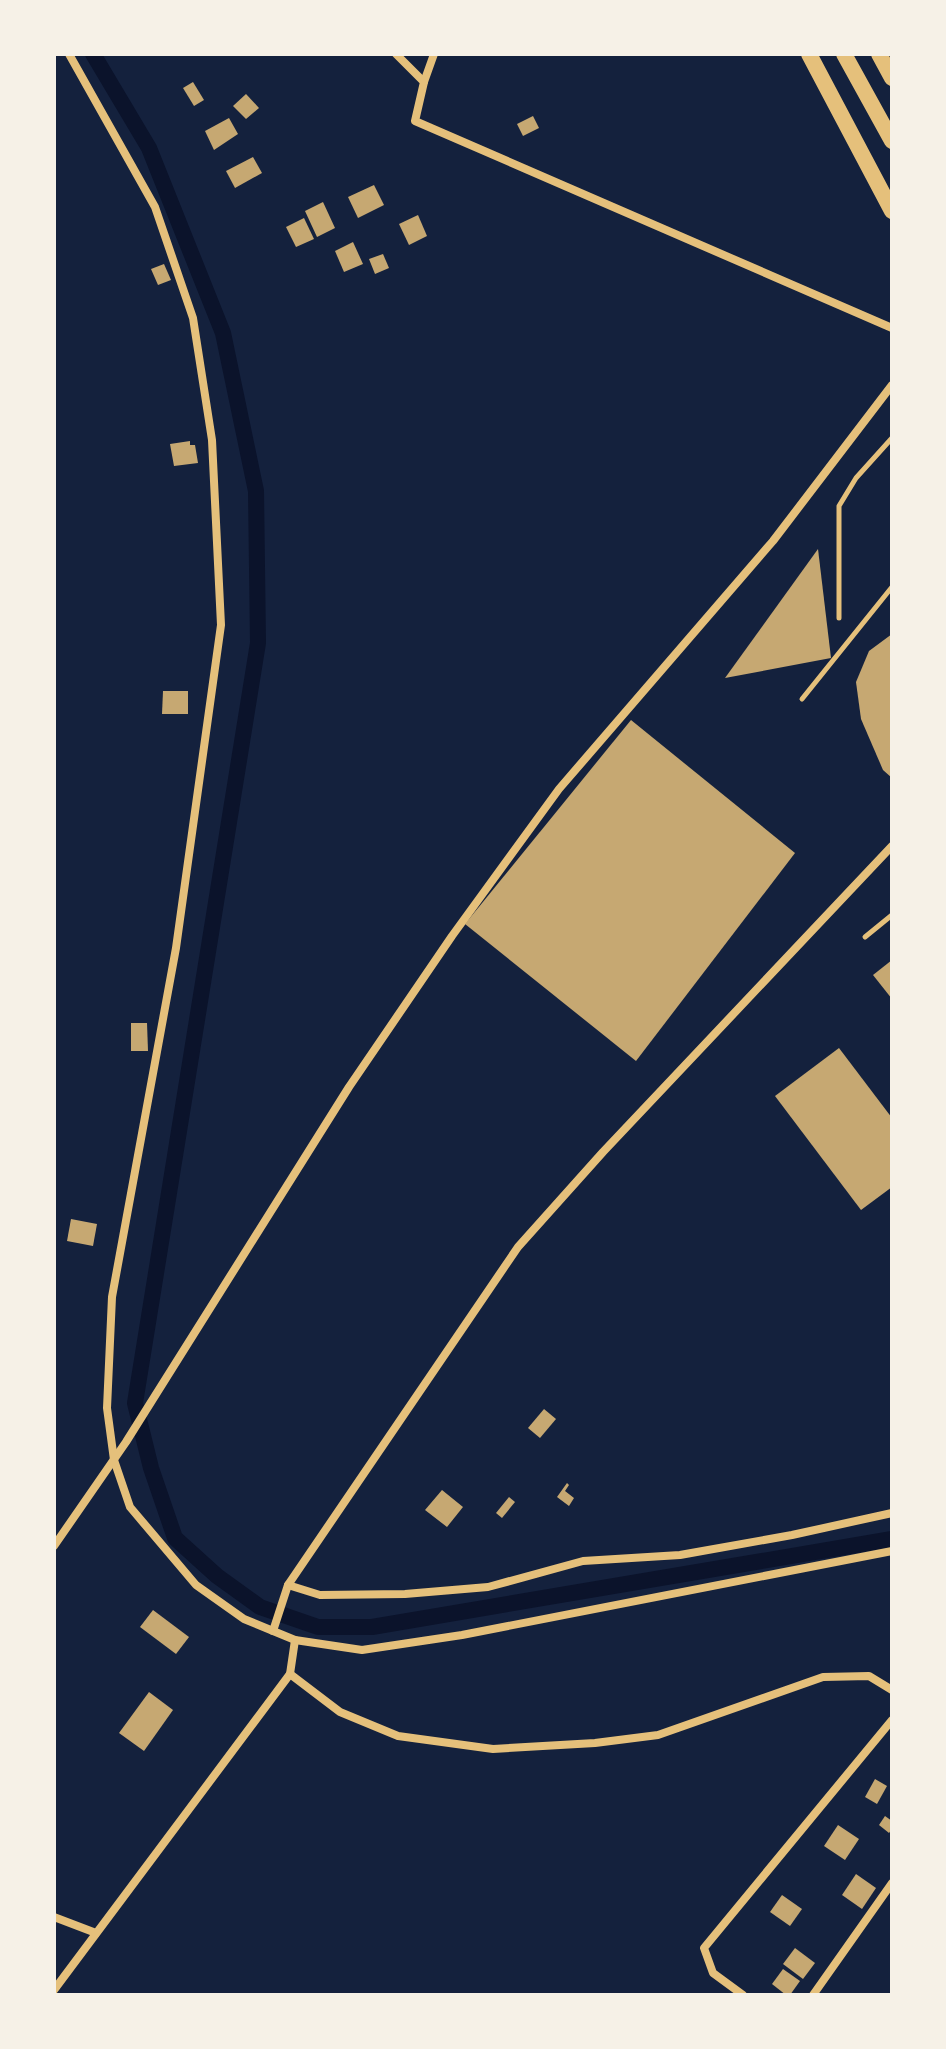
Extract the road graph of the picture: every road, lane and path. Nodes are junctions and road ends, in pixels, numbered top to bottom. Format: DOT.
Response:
graph roads {
  1 [pos="69,54"];
  2 [pos="396,54"];
  3 [pos="434,54"];
  4 [pos="809,54"];
  5 [pos="844,54"];
  6 [pos="879,54"];
  7 [pos="892,78"];
  8 [pos="424,82"];
  9 [pos="892,141"];
  10 [pos="892,211"];
  11 [pos="892,328"];
  12 [pos="892,385"];
  13 [pos="883,395"];
  14 [pos="892,401"];
  15 [pos="892,438"];
  16 [pos="892,587"];
  17 [pos="839,618"];
  18 [pos="802,699"];
  19 [pos="892,846"];
  20 [pos="892,915"];
  21 [pos="865,937"];
  22 [pos="114,1460"];
  23 [pos="892,1513"];
  24 [pos="54,1546"];
  25 [pos="892,1551"];
  26 [pos="288,1585"];
  27 [pos="274,1629"];
  28 [pos="295,1640"];
  29 [pos="290,1674"];
  30 [pos="892,1690"];
  31 [pos="892,1720"];
  32 [pos="892,1883"];
  33 [pos="54,1917"];
  34 [pos="96,1933"];
  35 [pos="54,1990"];
  36 [pos="743,1995"];
  37 [pos="813,1995"];
  1 -- 22 [label="street"];
  2 -- 8 [label="street"];
  3 -- 8 [label="street"];
  4 -- 10 [label="highway"];
  5 -- 9 [label="highway"];
  6 -- 7 [label="highway"];
  8 -- 11 [label="street"];
  12 -- 13 [label="street"];
  13 -- 14 [label="lane"];
  13 -- 22 [label="street"];
  15 -- 17 [label="lane"];
  16 -- 18 [label="lane"];
  19 -- 26 [label="street"];
  20 -- 21 [label="lane"];
  22 -- 24 [label="street"];
  22 -- 27 [label="street"];
  23 -- 26 [label="street"];
  25 -- 28 [label="street"];
  26 -- 27 [label="street"];
  27 -- 28 [label="street"];
  28 -- 29 [label="street"];
  29 -- 30 [label="street"];
  29 -- 34 [label="street"];
  31 -- 36 [label="street"];
  32 -- 37 [label="street"];
  33 -- 34 [label="street"];
  34 -- 35 [label="street"];
}
